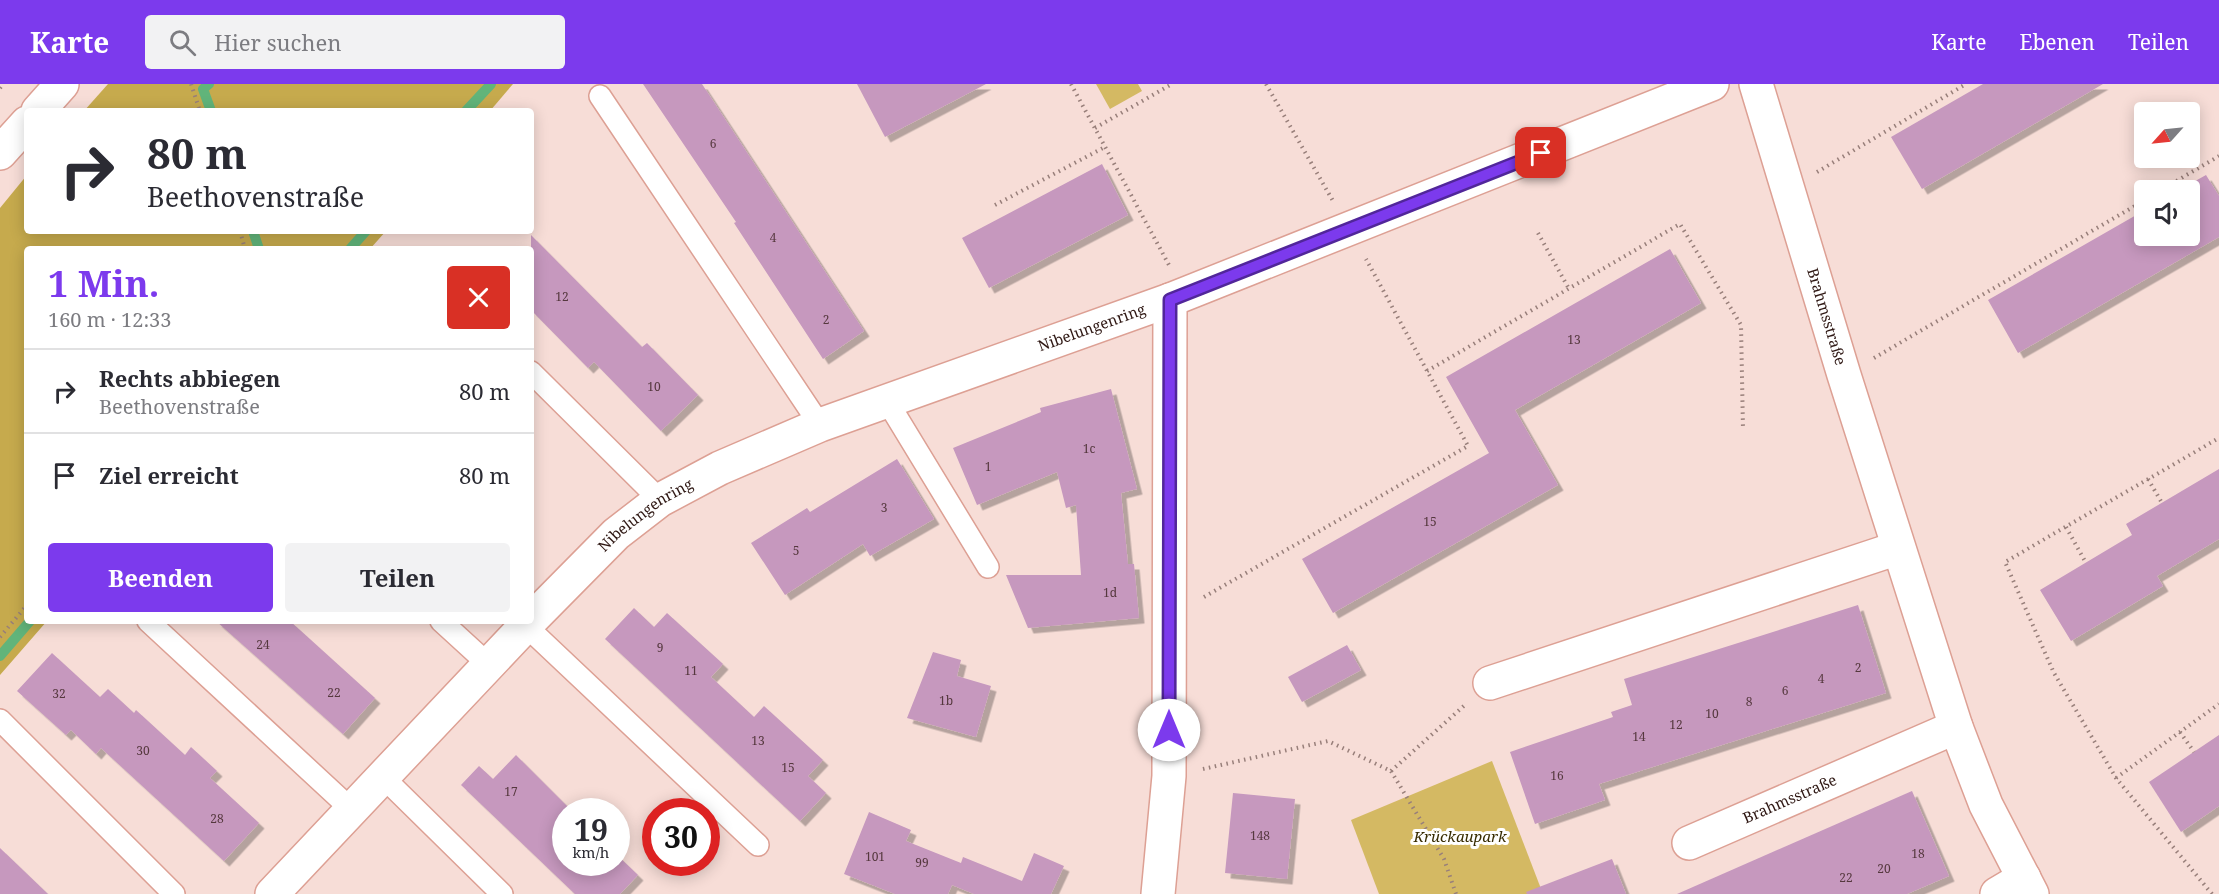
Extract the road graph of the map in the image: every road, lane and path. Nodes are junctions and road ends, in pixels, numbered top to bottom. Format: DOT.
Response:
graph roads {
  1 [pos="3,84"];
  2 [pos="62,84"];
  3 [pos="191,84"];
  4 [pos="1071,84"];
  5 [pos="1172,84"];
  6 [pos="1266,84"];
  7 [pos="1712,84"];
  8 [pos="1756,84"];
  9 [pos="1966,84"];
  10 [pos="0,88"];
  11 [pos="600,96"];
  12 [pos="41,108"];
  13 [pos="199,108"];
  14 [pos="1923,109"];
  15 [pos="1927,116"];
  16 [pos="24,126"];
  17 [pos="1095,128"];
  18 [pos="1105,147"];
  19 [pos="0,153"];
  20 [pos="2219,156"];
  21 [pos="2179,180"];
  22 [pos="1788,189"];
  23 [pos="995,205"];
  24 [pos="2134,206"];
  25 [pos="1349,229"];
  26 [pos="2094,230"];
  27 [pos="1538,233"];
  28 [pos="2098,237"];
  29 [pos="2021,272"];
  30 [pos="2025,279"];
  31 [pos="1569,289"];
  32 [pos="1170,300"];
  33 [pos="1427,371"];
  34 [pos="534,375"];
  35 [pos="1844,375"];
  36 [pos="887,401"];
  37 [pos="820,425"];
  38 [pos="1743,429"];
  39 [pos="2219,438"];
  40 [pos="2148,479"];
  41 [pos="660,500"];
  42 [pos="2162,503"];
  43 [pos="2066,527"];
  44 [pos="1898,548"];
  45 [pos="2086,563"];
  46 [pos="988,567"];
  47 [pos="24,608"];
  48 [pos="1169,616"];
  49 [pos="534,617"];
  50 [pos="150,624"];
  51 [pos="444,624"];
  52 [pos="527,624"];
  53 [pos="531,624"];
  54 [pos="0,637"];
  55 [pos="488,664"];
  56 [pos="1490,683"];
  57 [pos="2219,704"];
  58 [pos="0,720"];
  59 [pos="1956,727"];
  60 [pos="2180,732"];
  61 [pos="2194,752"];
  62 [pos="1391,771"];
  63 [pos="1169,776"];
  64 [pos="383,777"];
  65 [pos="2116,778"];
  66 [pos="352,810"];
  67 [pos="1689,843"];
  68 [pos="758,845"];
  69 [pos="2018,889"];
  70 [pos="174,894"];
  71 [pos="272,894"];
  72 [pos="502,894"];
  73 [pos="1158,894"];
  74 [pos="1456,894"];
  75 [pos="2212,894"];
  1 -- 10 [label="path"];
  2 -- 12 [label="street"];
  3 -- 13 [label="path"];
  4 -- 17 [label="path"];
  5 -- 17 [label="path"];
  6 -- 25 [label="path"];
  7 -- 25 [label="street"];
  8 -- 22 [label="street, Brahmsstraße"];
  9 -- 14 [label="path"];
  11 -- 37 [label="lane"];
  14 -- 15 [label="path"];
  14 -- 22 [label="path"];
  16 -- 19 [label="street"];
  17 -- 18 [label="path"];
  18 -- 23 [label="path"];
  18 -- 32 [label="path"];
  20 -- 21 [label="path"];
  22 -- 35 [label="street, Brahmsstraße"];
  24 -- 26 [label="path"];
  25 -- 32 [label="street"];
  25 -- 33 [label="path"];
  26 -- 28 [label="path"];
  26 -- 29 [label="path"];
  27 -- 31 [label="path"];
  29 -- 30 [label="path"];
  29 -- 35 [label="path"];
  31 -- 33 [label="path"];
  31 -- 38 [label="path"];
  32 -- 36 [label="street, Nibelungenring"];
  32 -- 48 [label="street, Nibelungenring"];
  33 -- 48 [label="path"];
  34 -- 41 [label="lane"];
  35 -- 44 [label="street, Brahmsstraße"];
  36 -- 37 [label="street, Nibelungenring"];
  36 -- 46 [label="lane"];
  37 -- 41 [label="street, Nibelungenring"];
  39 -- 40 [label="path"];
  40 -- 42 [label="path"];
  40 -- 43 [label="path"];
  41 -- 49 [label="street, Nibelungenring"];
  43 -- 45 [label="path"];
  43 -- 65 [label="path"];
  44 -- 56 [label="street"];
  44 -- 59 [label="street, Brahmsstraße"];
  47 -- 54 [label="path"];
  48 -- 63 [label="street, Nibelungenring"];
  50 -- 66 [label="lane"];
  51 -- 55 [label="lane"];
  52 -- 55 [label="street, Nibelungenring"];
  53 -- 68 [label="lane"];
  55 -- 64 [label="street, Nibelungenring"];
  56 -- 62 [label="path"];
  57 -- 60 [label="path"];
  58 -- 70 [label="lane"];
  59 -- 67 [label="street, Brahmsstraße"];
  59 -- 69 [label="street, Brahmsstraße"];
  60 -- 61 [label="path"];
  60 -- 65 [label="path"];
  62 -- 63 [label="path"];
  62 -- 74 [label="path"];
  63 -- 73 [label="street, Nibelungenring"];
  64 -- 66 [label="street, Nibelungenring"];
  64 -- 72 [label="lane"];
  65 -- 75 [label="path"];
  66 -- 71 [label="street, Nibelungenring"];
}
